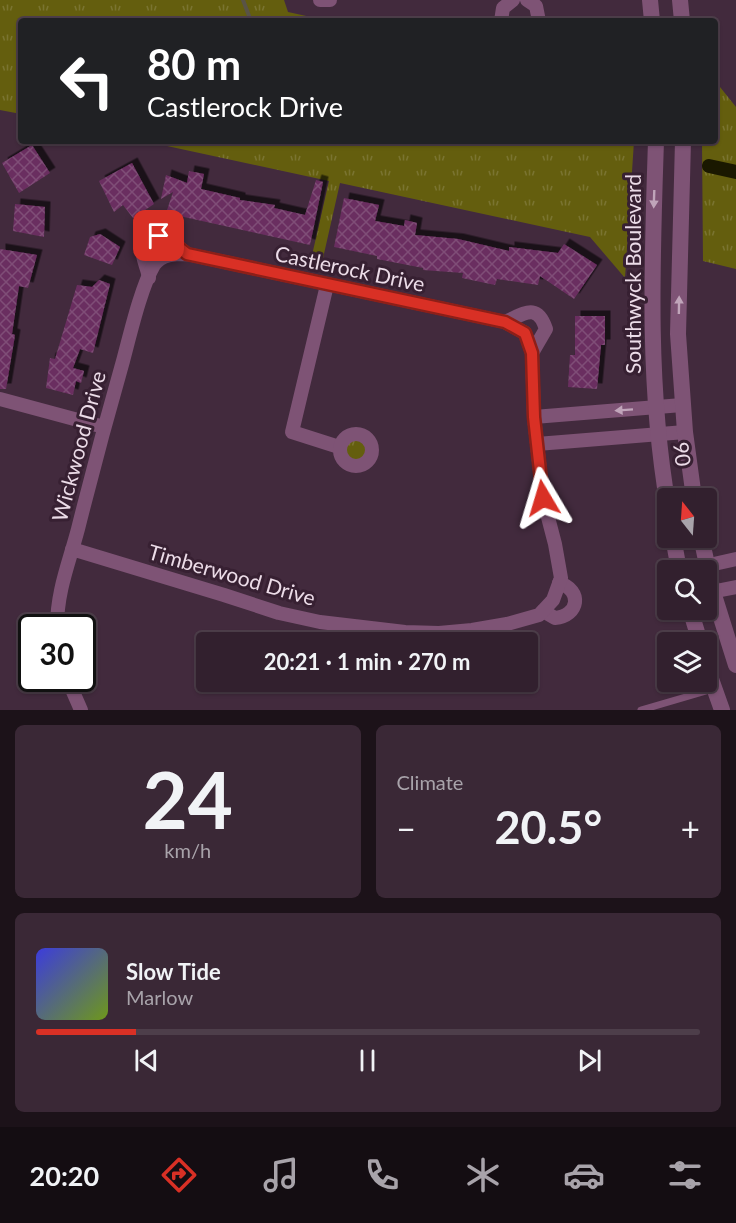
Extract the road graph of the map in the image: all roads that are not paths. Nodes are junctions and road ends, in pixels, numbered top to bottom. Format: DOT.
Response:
graph roads {
  1 [pos="320,0"];
  2 [pos="330,0"];
  3 [pos="513,0"];
  4 [pos="526,0"];
  5 [pos="650,0"];
  6 [pos="680,0"];
  7 [pos="501,18"];
  8 [pos="540,18"];
  9 [pos="652,18"];
  10 [pos="682,18"];
  11 [pos="656,144"];
  12 [pos="683,144"];
  13 [pos="149,239"];
  14 [pos="187,254"];
  15 [pos="161,257"];
  16 [pos="149,278"];
  17 [pos="327,285"];
  18 [pos="505,322"];
  19 [pos="651,334"];
  20 [pos="678,334"];
  21 [pos="532,353"];
  22 [pos="0,399"];
  23 [pos="682,405"];
  24 [pos="656,408"];
  25 [pos="534,417"];
  26 [pos="104,427"];
  27 [pos="685,432"];
  28 [pos="658,434"];
  29 [pos="537,444"];
  30 [pos="339,447"];
  31 [pos="666,488"];
  32 [pos="693,488"];
  33 [pos="72,549"];
  34 [pos="736,559"];
  35 [pos="717,563"];
  36 [pos="559,583"];
  37 [pos="736,587"];
  38 [pos="717,591"];
  39 [pos="543,611"];
  40 [pos="717,612"];
  41 [pos="58,614"];
  42 [pos="736,665"];
  43 [pos="72,692"];
  44 [pos="701,692"];
  45 [pos="715,692"];
  46 [pos="81,710"];
  47 [pos="641,710"];
  48 [pos="722,710"];
  1 -- 2 [label="street"];
  3 -- 7 [label="street"];
  4 -- 8 [label="street"];
  5 -- 9 [label="street"];
  6 -- 10 [label="street"];
  11 -- 19 [label="street, Southwyck Boulevard, one-way"];
  20 -- 12 [label="street, one-way"];
  13 -- 14 [label="street, Castlerock Drive"];
  13 -- 16 [label="street, Wickwood Drive"];
  14 -- 15 [label="street, Castlerock Drive"];
  14 -- 17 [label="street, Castlerock Drive"];
  15 -- 16 [label="street, Wickwood Drive"];
  16 -- 26 [label="street, Wickwood Drive"];
  17 -- 18 [label="street, Castlerock Drive"];
  17 -- 30 [label="street"];
  18 -- 21 [label="street, Castlerock Drive"];
  18 -- 21 [label="street"];
  19 -- 20 [label="street"];
  19 -- 24 [label="street, Southwyck Boulevard"];
  20 -- 23 [label="street"];
  21 -- 25 [label="street"];
  22 -- 26 [label="street"];
  23 -- 24 [label="street"];
  23 -- 27 [label="street, 90"];
  24 -- 25 [label="street, one-way"];
  24 -- 28 [label="street, 90"];
  25 -- 29 [label="street"];
  26 -- 33 [label="street, Wickwood Drive"];
  27 -- 28 [label="street"];
  27 -- 32 [label="street, 90"];
  28 -- 29 [label="street"];
  28 -- 31 [label="street, 90"];
  29 -- 36 [label="street"];
  33 -- 39 [label="street, Timberwood Drive"];
  33 -- 41 [label="street, Wickwood Drive"];
  34 -- 35 [label="street"];
  36 -- 39 [label="street, Timberwood Drive"];
  36 -- 39 [label="street"];
  37 -- 38 [label="street"];
  40 -- 42 [label="street"];
  43 -- 46 [label="street"];
  44 -- 47 [label="lane"];
  45 -- 48 [label="street"];
}
